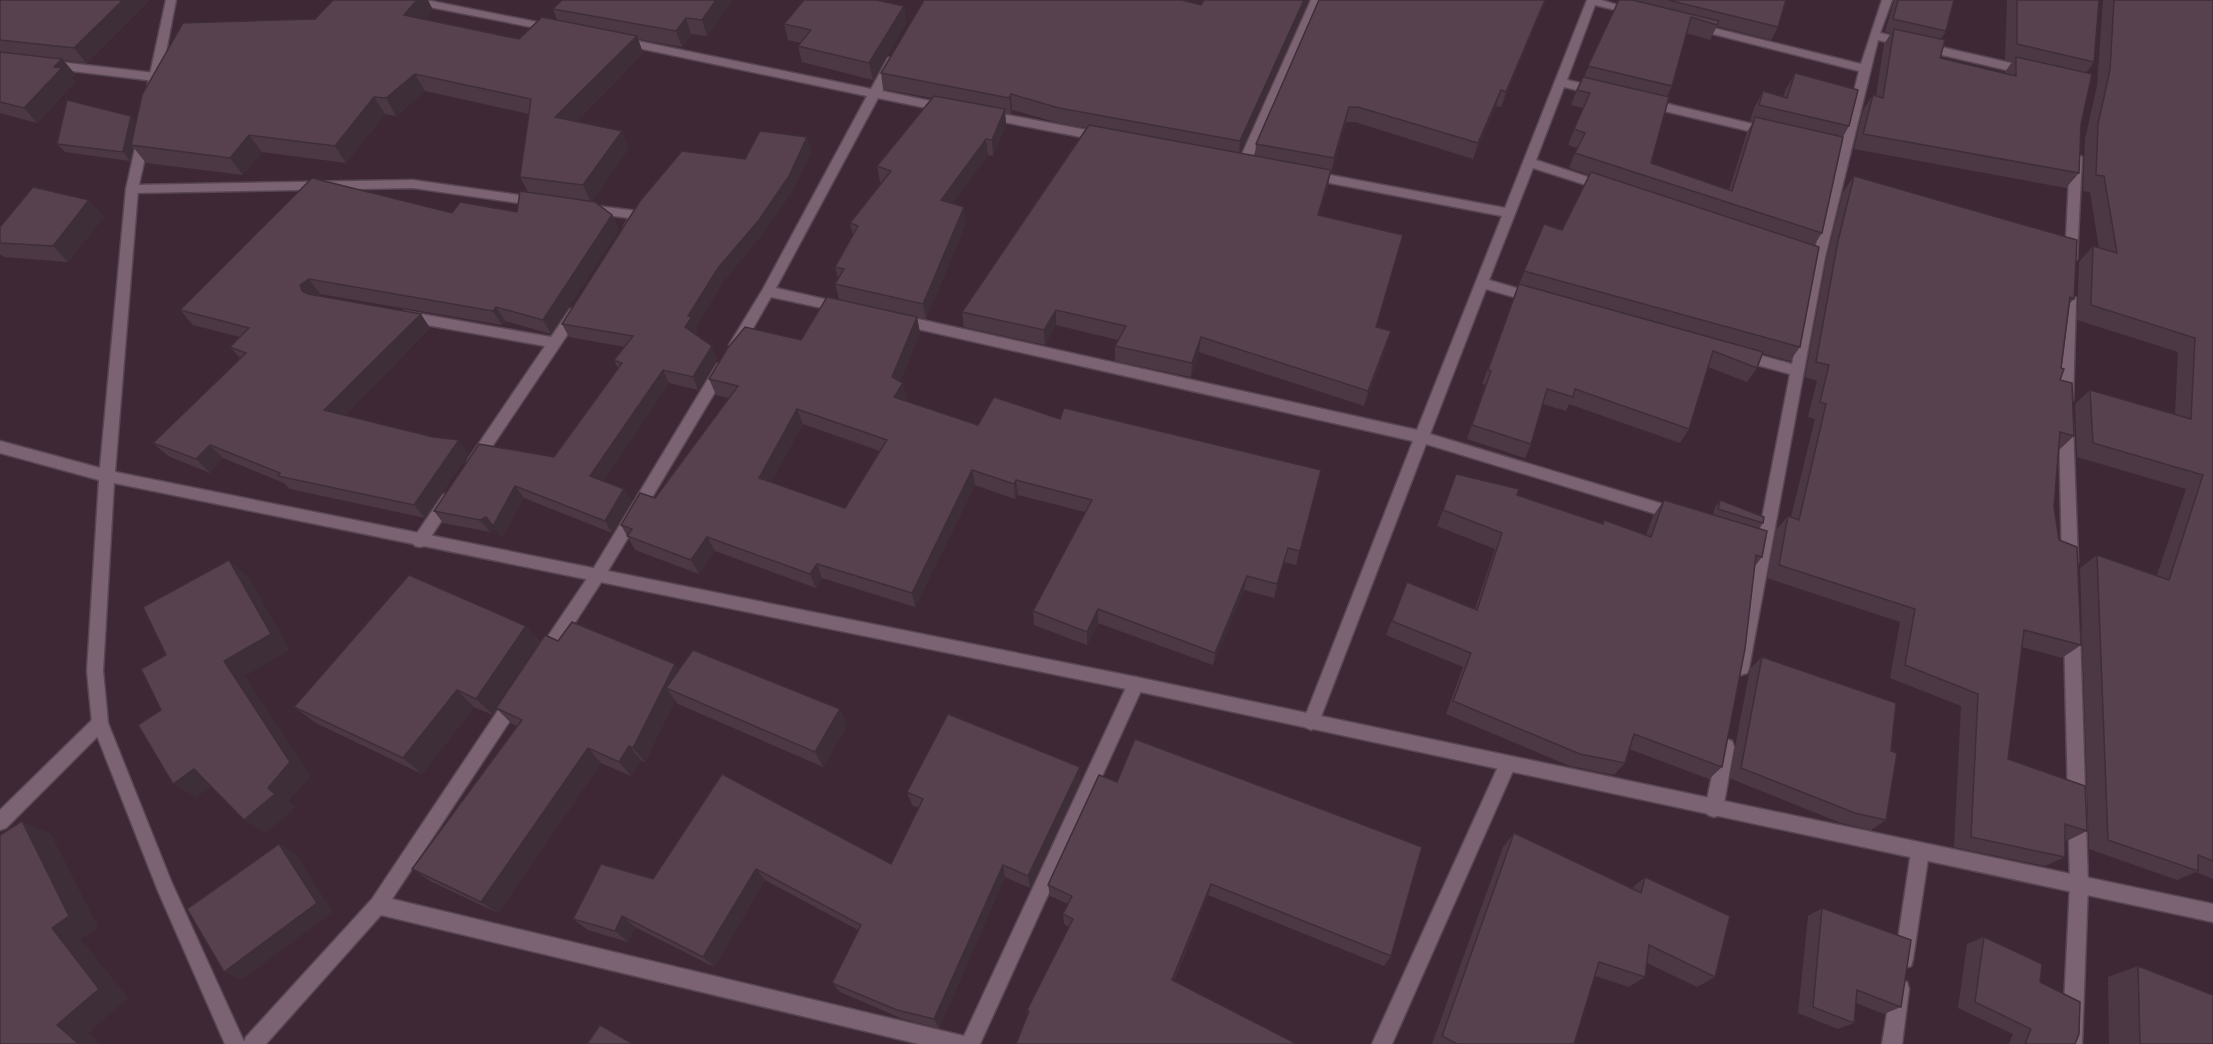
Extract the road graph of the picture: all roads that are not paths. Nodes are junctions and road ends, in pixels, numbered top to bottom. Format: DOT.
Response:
graph roads {
  1 [pos="171,0"];
  2 [pos="409,0"];
  3 [pos="1316,0"];
  4 [pos="1592,0"];
  5 [pos="1887,0"];
  6 [pos="1649,15"];
  7 [pos="1683,23"];
  8 [pos="570,32"];
  9 [pos="1874,35"];
  10 [pos="605,39"];
  11 [pos="900,47"];
  12 [pos="33,63"];
  13 [pos="1866,69"];
  14 [pos="2044,75"];
  15 [pos="155,78"];
  16 [pos="1560,82"];
  17 [pos="1606,93"];
  18 [pos="872,94"];
  19 [pos="1629,99"];
  20 [pos="151,100"];
  21 [pos="954,109"];
  22 [pos="977,114"];
  23 [pos="147,122"];
  24 [pos="1777,134"];
  25 [pos="1116,140"];
  26 [pos="2077,140"];
  27 [pos="1529,162"];
  28 [pos="1244,163"];
  29 [pos="1290,172"];
  30 [pos="132,189"];
  31 [pos="1618,191"];
  32 [pos="555,204"];
  33 [pos="579,207"];
  34 [pos="1509,213"];
  35 [pos="625,235"];
  36 [pos="1482,283"];
  37 [pos="768,291"];
  38 [pos="1550,302"];
  39 [pos="580,304"];
  40 [pos="850,309"];
  41 [pos="390,314"];
  42 [pos="885,317"];
  43 [pos="555,343"];
  44 [pos="1730,352"];
  45 [pos="1798,371"];
  46 [pos="1422,437"];
  47 [pos="0,447"];
  48 [pos="467,472"];
  49 [pos="107,476"];
  50 [pos="453,492"];
  51 [pos="1685,516"];
  52 [pos="420,541"];
  53 [pos="597,576"];
  54 [pos="2071,580"];
  55 [pos="2072,615"];
  56 [pos="537,666"];
  57 [pos="1738,680"];
  58 [pos="1136,684"];
  59 [pos="524,686"];
  60 [pos="1311,722"];
  61 [pos="100,723"];
  62 [pos="1730,727"];
  63 [pos="1508,764"];
  64 [pos="1714,808"];
  65 [pos="0,822"];
  66 [pos="1920,852"];
  67 [pos="2079,885"];
  68 [pos="378,905"];
  69 [pos="2213,913"];
  70 [pos="235,1044"];
  71 [pos="253,1044"];
  72 [pos="958,1044"];
  73 [pos="970,1044"];
  74 [pos="1382,1044"];
  75 [pos="1892,1044"];
  76 [pos="2072,1044"];
  1 -- 15 [label="street"];
  2 -- 8 [label="street"];
  3 -- 28 [label="street"];
  4 -- 6 [label="street"];
  4 -- 16 [label="street"];
  5 -- 9 [label="street"];
  7 -- 13 [label="street"];
  9 -- 13 [label="street"];
  9 -- 14 [label="street"];
  10 -- 18 [label="street"];
  11 -- 18 [label="street"];
  12 -- 15 [label="street"];
  13 -- 45 [label="street"];
  15 -- 20 [label="street"];
  16 -- 17 [label="street"];
  16 -- 27 [label="street"];
  18 -- 21 [label="street"];
  18 -- 37 [label="street"];
  19 -- 24 [label="street"];
  22 -- 25 [label="street"];
  23 -- 30 [label="street"];
  26 -- 54 [label="street"];
  27 -- 31 [label="street"];
  27 -- 34 [label="street"];
  29 -- 34 [label="street"];
  30 -- 32 [label="street"];
  30 -- 49 [label="street"];
  33 -- 35 [label="street"];
  34 -- 36 [label="street"];
  36 -- 38 [label="street"];
  36 -- 46 [label="street"];
  37 -- 40 [label="street"];
  37 -- 53 [label="street"];
  39 -- 43 [label="street"];
  41 -- 43 [label="street"];
  42 -- 46 [label="street"];
  43 -- 48 [label="street"];
  44 -- 45 [label="street"];
  45 -- 57 [label="street"];
  46 -- 51 [label="street"];
  46 -- 60 [label="street"];
  47 -- 49 [label="street"];
  49 -- 52 [label="street"];
  49 -- 61 [label="street"];
  50 -- 52 [label="street"];
  52 -- 53 [label="street"];
  53 -- 56 [label="street"];
  53 -- 58 [label="street"];
  55 -- 67 [label="street"];
  58 -- 60 [label="street"];
  58 -- 73 [label="street"];
  59 -- 68 [label="street"];
  60 -- 63 [label="street"];
  61 -- 65 [label="street"];
  61 -- 70 [label="street"];
  62 -- 64 [label="street"];
  63 -- 64 [label="street"];
  63 -- 74 [label="street"];
  64 -- 66 [label="street"];
  66 -- 67 [label="street"];
  66 -- 75 [label="street"];
  67 -- 69 [label="street"];
  67 -- 76 [label="street"];
  68 -- 71 [label="street"];
  68 -- 72 [label="street"];
}
